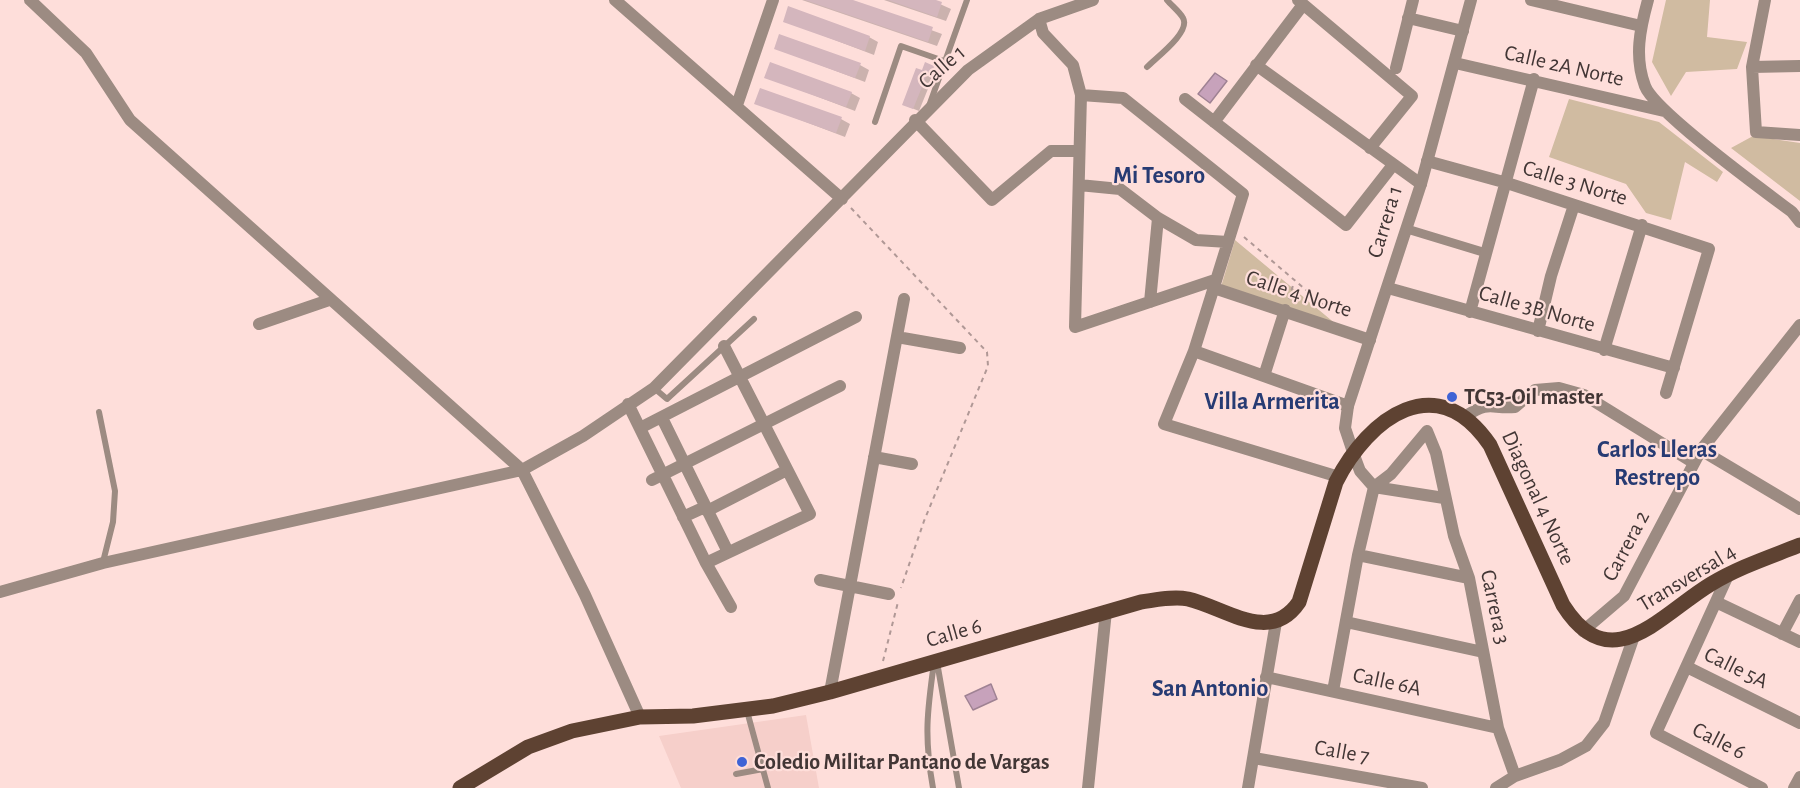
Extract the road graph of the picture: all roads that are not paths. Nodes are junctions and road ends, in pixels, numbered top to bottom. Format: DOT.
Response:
graph roads {
  1 [pos="30,0"];
  2 [pos="615,0"];
  3 [pos="773,0"];
  4 [pos="967,0"];
  5 [pos="1093,0"];
  6 [pos="1167,0"];
  7 [pos="1413,0"];
  8 [pos="1471,0"];
  9 [pos="1531,0"];
  10 [pos="1648,0"];
  11 [pos="1765,0"];
  12 [pos="1300,3"];
  13 [pos="1408,18"];
  14 [pos="1039,19"];
  15 [pos="1641,26"];
  16 [pos="1463,31"];
  17 [pos="944,61"];
  18 [pos="1455,63"];
  19 [pos="1256,65"];
  20 [pos="1752,66"];
  21 [pos="1800,66"];
  22 [pos="1147,67"];
  23 [pos="1396,68"];
  24 [pos="1534,80"];
  25 [pos="1081,95"];
  26 [pos="1185,99"];
  27 [pos="737,105"];
  28 [pos="929,107"];
  29 [pos="1664,111"];
  30 [pos="915,120"];
  31 [pos="875,122"];
  32 [pos="1214,122"];
  33 [pos="1800,135"];
  34 [pos="1370,148"];
  35 [pos="1078,151"];
  36 [pos="1427,161"];
  37 [pos="1393,165"];
  38 [pos="1507,183"];
  39 [pos="1421,184"];
  40 [pos="1079,185"];
  41 [pos="842,199"];
  42 [pos="1574,205"];
  43 [pos="1797,215"];
  44 [pos="1158,218"];
  45 [pos="1642,225"];
  46 [pos="1407,230"];
  47 [pos="1228,242"];
  48 [pos="1486,254"];
  49 [pos="1214,284"];
  50 [pos="1388,288"];
  51 [pos="904,299"];
  52 [pos="329,300"];
  53 [pos="1150,302"];
  54 [pos="1285,310"];
  55 [pos="1470,312"];
  56 [pos="856,317"];
  57 [pos="754,319"];
  58 [pos="260,324"];
  59 [pos="1800,325"];
  60 [pos="1538,331"];
  61 [pos="897,337"];
  62 [pos="1370,340"];
  63 [pos="724,346"];
  64 [pos="960,348"];
  65 [pos="1604,350"];
  66 [pos="1194,351"];
  67 [pos="1674,368"];
  68 [pos="1264,375"];
  69 [pos="741,378"];
  70 [pos="840,386"];
  71 [pos="654,388"];
  72 [pos="1666,393"];
  73 [pos="628,404"];
  74 [pos="1348,406"];
  75 [pos="99,412"];
  76 [pos="1466,416"];
  77 [pos="662,418"];
  78 [pos="764,424"];
  79 [pos="640,428"];
  80 [pos="1701,450"];
  81 [pos="1354,455"];
  82 [pos="874,458"];
  83 [pos="1694,463"];
  84 [pos="684,464"];
  85 [pos="912,464"];
  86 [pos="522,471"];
  87 [pos="787,471"];
  88 [pos="658,478"];
  89 [pos="1337,479"];
  90 [pos="1374,487"];
  91 [pos="1444,498"];
  92 [pos="706,509"];
  93 [pos="1800,509"];
  94 [pos="683,517"];
  95 [pos="1800,545"];
  96 [pos="728,552"];
  97 [pos="1358,555"];
  98 [pos="103,563"];
  99 [pos="706,563"];
  100 [pos="1729,573"];
  101 [pos="1470,578"];
  102 [pos="820,580"];
  103 [pos="850,586"];
  104 [pos="0,592"];
  105 [pos="889,594"];
  106 [pos="1800,600"];
  107 [pos="1716,602"];
  108 [pos="731,607"];
  109 [pos="1106,611"];
  110 [pos="1276,622"];
  111 [pos="1346,622"];
  112 [pos="1589,634"];
  113 [pos="1782,634"];
  114 [pos="1634,636"];
  115 [pos="1800,642"];
  116 [pos="1484,652"];
  117 [pos="935,662"];
  118 [pos="1687,667"];
  119 [pos="1266,677"];
  120 [pos="830,692"];
  121 [pos="1333,692"];
  122 [pos="747,711"];
  123 [pos="640,717"];
  124 [pos="1800,723"];
  125 [pos="1498,728"];
  126 [pos="1254,758"];
  127 [pos="763,769"];
  128 [pos="736,774"];
  129 [pos="1515,776"];
  130 [pos="1800,777"];
  131 [pos="1499,787"];
  132 [pos="460,788"];
  133 [pos="768,788"];
  134 [pos="933,788"];
  135 [pos="959,788"];
  136 [pos="1088,788"];
  137 [pos="1248,788"];
  138 [pos="1422,788"];
  139 [pos="1762,788"];
  140 [pos="1794,788"];
  1 -- 52 [label="street"];
  2 -- 27 [label="street"];
  3 -- 27 [label="street"];
  4 -- 17 [label="lane"];
  5 -- 14 [label="street, Calle 1"];
  6 -- 22 [label="lane"];
  7 -- 13 [label="street"];
  8 -- 16 [label="street, Carrera 1"];
  9 -- 15 [label="street"];
  10 -- 15 [label="street"];
  11 -- 20 [label="street"];
  12 -- 19 [label="street"];
  12 -- 34 [label="street"];
  13 -- 16 [label="street"];
  13 -- 23 [label="street"];
  14 -- 25 [label="street"];
  14 -- 28 [label="street, Calle 1"];
  15 -- 29 [label="street"];
  16 -- 18 [label="street, Carrera 1"];
  17 -- 28 [label="lane"];
  17 -- 31 [label="lane"];
  18 -- 24 [label="street, Calle 2A Norte"];
  18 -- 36 [label="street, Carrera 1"];
  19 -- 32 [label="street"];
  19 -- 34 [label="street"];
  20 -- 21 [label="street"];
  20 -- 33 [label="street"];
  24 -- 29 [label="street, Calle 2A Norte"];
  24 -- 38 [label="street"];
  25 -- 35 [label="street"];
  25 -- 47 [label="street"];
  26 -- 32 [label="street"];
  27 -- 41 [label="street"];
  28 -- 30 [label="street, Calle 1"];
  29 -- 43 [label="street"];
  30 -- 35 [label="street"];
  30 -- 41 [label="street, Calle 1"];
  32 -- 37 [label="street"];
  34 -- 37 [label="street"];
  35 -- 40 [label="street"];
  36 -- 38 [label="street, Calle 3 Norte"];
  36 -- 39 [label="street, Carrera 1"];
  37 -- 39 [label="street"];
  38 -- 42 [label="street, Calle 3 Norte"];
  38 -- 48 [label="street"];
  39 -- 46 [label="street, Carrera 1"];
  40 -- 44 [label="street"];
  40 -- 53 [label="street"];
  41 -- 71 [label="street, Calle 1"];
  42 -- 45 [label="street, Calle 3 Norte"];
  42 -- 60 [label="street"];
  44 -- 47 [label="street"];
  44 -- 53 [label="street"];
  45 -- 65 [label="street"];
  45 -- 67 [label="street, Calle 3 Norte"];
  46 -- 48 [label="street"];
  46 -- 50 [label="street, Carrera 1"];
  47 -- 49 [label="street"];
  48 -- 55 [label="street"];
  49 -- 53 [label="street"];
  49 -- 54 [label="street, Calle 4 Norte"];
  49 -- 66 [label="street"];
  50 -- 55 [label="street, Calle 3B Norte"];
  50 -- 62 [label="street, Carrera 1"];
  51 -- 61 [label="street"];
  52 -- 58 [label="street"];
  52 -- 86 [label="street"];
  54 -- 62 [label="street, Calle 4 Norte"];
  54 -- 68 [label="street"];
  55 -- 60 [label="street, Calle 3B Norte"];
  56 -- 69 [label="street"];
  57 -- 63 [label="lane"];
  59 -- 80 [label="street, Carrera 2"];
  60 -- 65 [label="street, Calle 3B Norte"];
  61 -- 64 [label="street"];
  61 -- 82 [label="street"];
  62 -- 74 [label="street, Carrera 1"];
  63 -- 69 [label="street"];
  63 -- 71 [label="lane"];
  65 -- 67 [label="street, Calle 3B Norte"];
  66 -- 68 [label="street"];
  66 -- 89 [label="street"];
  67 -- 72 [label="street"];
  68 -- 74 [label="street"];
  69 -- 77 [label="street"];
  69 -- 78 [label="street"];
  70 -- 78 [label="street"];
  71 -- 73 [label="street, Calle 1"];
  73 -- 79 [label="street"];
  73 -- 86 [label="street, Calle 1"];
  74 -- 81 [label="street, Carrera 1"];
  75 -- 98 [label="lane"];
  76 -- 81 [label="main road, Diagonal 4 Norte"];
  76 -- 83 [label="street"];
  76 -- 112 [label="main road, Diagonal 4 Norte"];
  77 -- 79 [label="street"];
  77 -- 84 [label="street"];
  78 -- 84 [label="street"];
  78 -- 87 [label="street"];
  79 -- 88 [label="street"];
  80 -- 83 [label="street, Carrera 2"];
  80 -- 93 [label="street"];
  81 -- 89 [label="main road"];
  81 -- 90 [label="street, Carrera 1"];
  82 -- 85 [label="street"];
  82 -- 103 [label="street"];
  83 -- 112 [label="street, Carrera 2"];
  84 -- 88 [label="street"];
  84 -- 92 [label="street"];
  86 -- 98 [label="street, Calle 1"];
  86 -- 123 [label="street"];
  87 -- 92 [label="street"];
  87 -- 96 [label="street"];
  88 -- 94 [label="street"];
  89 -- 110 [label="main road"];
  90 -- 91 [label="street"];
  90 -- 91 [label="street, Carrera 3"];
  90 -- 97 [label="street"];
  91 -- 101 [label="street, Carrera 3"];
  92 -- 94 [label="street"];
  92 -- 96 [label="street"];
  94 -- 99 [label="street"];
  95 -- 100 [label="main road, Transversal 4"];
  96 -- 99 [label="street"];
  97 -- 101 [label="street"];
  97 -- 111 [label="street"];
  98 -- 104 [label="street, Calle 1"];
  99 -- 108 [label="street"];
  100 -- 107 [label="street"];
  100 -- 114 [label="main road, Transversal 4"];
  101 -- 116 [label="street, Carrera 3"];
  102 -- 103 [label="street"];
  103 -- 105 [label="street"];
  103 -- 120 [label="street"];
  106 -- 113 [label="street"];
  107 -- 113 [label="street"];
  107 -- 118 [label="street"];
  109 -- 110 [label="main road, Calle 6"];
  109 -- 117 [label="main road, Calle 6"];
  109 -- 136 [label="street"];
  110 -- 119 [label="street"];
  111 -- 116 [label="street"];
  111 -- 121 [label="street"];
  112 -- 114 [label="main road, Transversal 4"];
  113 -- 115 [label="street"];
  114 -- 129 [label="street"];
  116 -- 125 [label="street, Carrera 3"];
  117 -- 120 [label="main road, Calle 6"];
  117 -- 134 [label="lane"];
  117 -- 135 [label="lane"];
  118 -- 124 [label="street, Calle 5A"];
  118 -- 139 [label="street, Calle 6"];
  119 -- 121 [label="street, Calle 6A"];
  119 -- 126 [label="street"];
  120 -- 122 [label="main road, Calle 6"];
  121 -- 125 [label="street, Calle 6A"];
  122 -- 123 [label="main road, Calle 6"];
  122 -- 127 [label="lane"];
  123 -- 132 [label="main road, Calle 6"];
  125 -- 129 [label="street, Carrera 3"];
  126 -- 137 [label="street"];
  126 -- 138 [label="street, Calle 7"];
  127 -- 128 [label="lane"];
  127 -- 133 [label="lane"];
  129 -- 131 [label="street"];
  130 -- 140 [label="street"];
}
